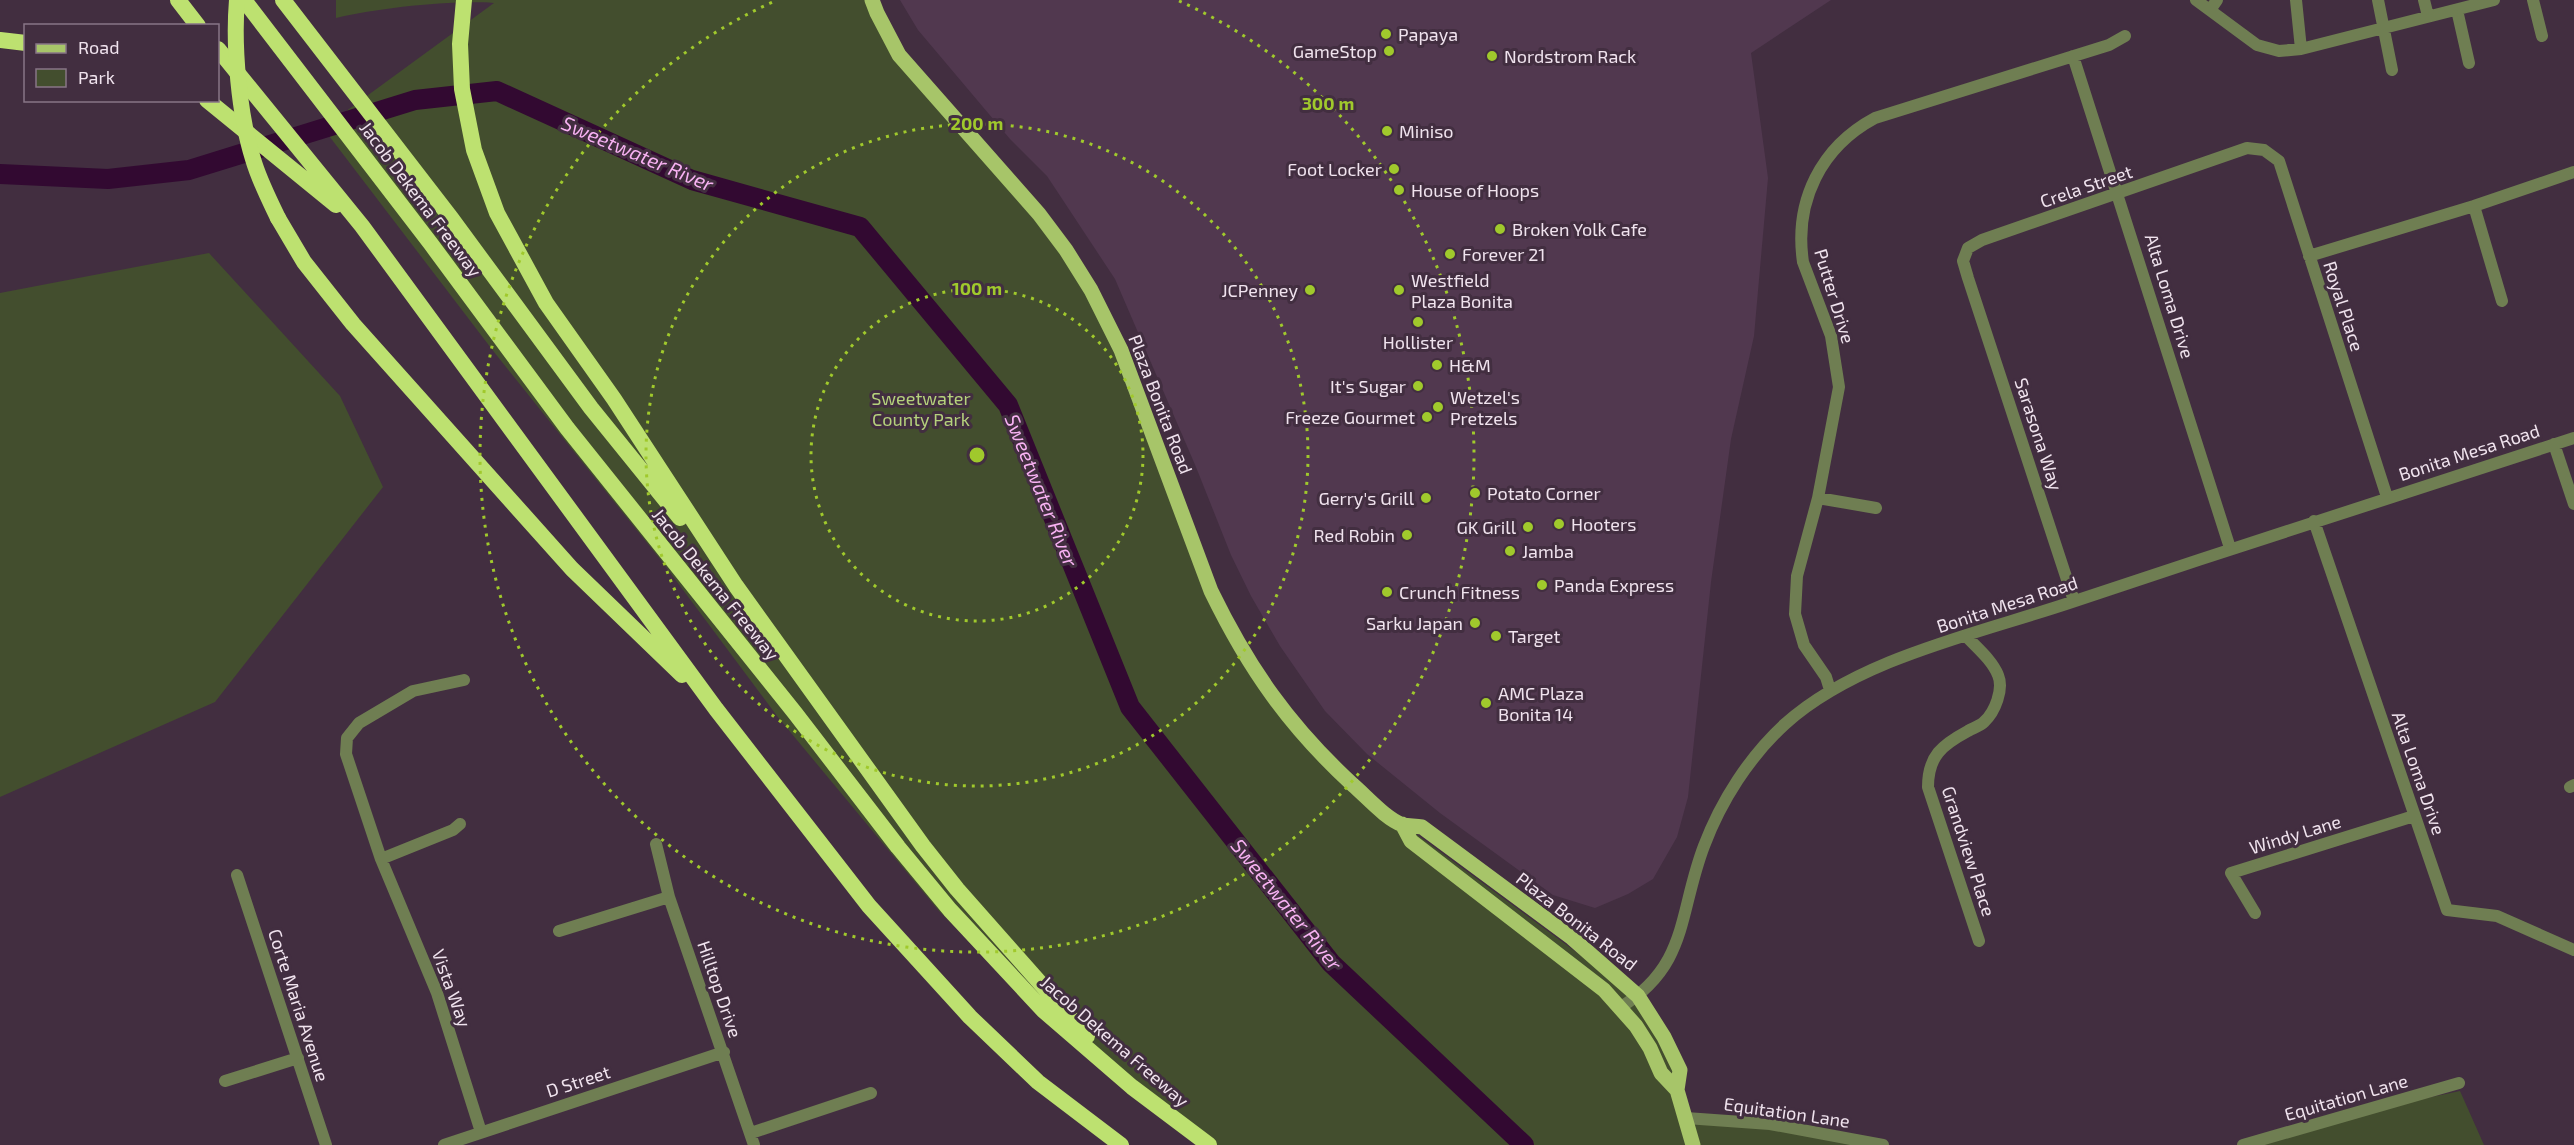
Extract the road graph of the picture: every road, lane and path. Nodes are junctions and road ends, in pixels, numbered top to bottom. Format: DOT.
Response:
graph roads {
  1 [pos="178,0"];
  2 [pos="237,0"];
  3 [pos="244,0"];
  4 [pos="464,0"];
  5 [pos="872,0"];
  6 [pos="2196,0"];
  7 [pos="2296,0"];
  8 [pos="2378,0"];
  9 [pos="2424,0"];
  10 [pos="2494,0"];
  11 [pos="2533,0"];
  12 [pos="2213,5"];
  13 [pos="287,6"];
  14 [pos="2457,10"];
  15 [pos="2428,16"];
  16 [pos="196,23"];
  17 [pos="2384,27"];
  18 [pos="2125,36"];
  19 [pos="2542,36"];
  20 [pos="0,40"];
  21 [pos="24,43"];
  22 [pos="2301,49"];
  23 [pos="219,50"];
  24 [pos="2073,56"];
  25 [pos="2469,63"];
  26 [pos="2392,70"];
  27 [pos="209,102"];
  28 [pos="2247,148"];
  29 [pos="2574,172"];
  30 [pos="2118,194"];
  31 [pos="2474,206"];
  32 [pos="362,226"];
  33 [pos="2309,256"];
  34 [pos="1968,278"];
  35 [pos="2502,301"];
  36 [pos="2574,438"];
  37 [pos="2554,444"];
  38 [pos="2387,497"];
  39 [pos="1818,498"];
  40 [pos="2574,504"];
  41 [pos="1876,508"];
  42 [pos="2314,521"];
  43 [pos="2230,548"];
  44 [pos="736,586"];
  45 [pos="2074,601"];
  46 [pos="1966,636"];
  47 [pos="464,680"];
  48 [pos="1830,690"];
  49 [pos="717,709"];
  50 [pos="2414,816"];
  51 [pos="460,824"];
  52 [pos="1402,824"];
  53 [pos="656,844"];
  54 [pos="381,859"];
  55 [pos="237,875"];
  56 [pos="669,897"];
  57 [pos="2255,913"];
  58 [pos="559,931"];
  59 [pos="1979,941"];
  60 [pos="2574,950"];
  61 [pos="1638,996"];
  62 [pos="1619,1008"];
  63 [pos="724,1052"];
  64 [pos="298,1058"];
  65 [pos="225,1081"];
  66 [pos="2459,1083"];
  67 [pos="1132,1087"];
  68 [pos="1677,1089"];
  69 [pos="871,1093"];
  70 [pos="1686,1118"];
  71 [pos="481,1132"];
  72 [pos="752,1139"];
  73 [pos="326,1145"];
  74 [pos="444,1145"];
  75 [pos="1121,1145"];
  76 [pos="1209,1145"];
  77 [pos="1694,1145"];
  78 [pos="1883,1145"];
  79 [pos="2243,1145"];
  1 -- 16 [label="highway"];
  2 -- 49 [label="highway, bridge"];
  3 -- 67 [label="highway, Jacob Dekema Freeway"];
  4 -- 44 [label="highway"];
  5 -- 52 [label="main road, Plaza Bonita Road"];
  6 -- 12 [label="street"];
  7 -- 22 [label="street"];
  8 -- 17 [label="street"];
  9 -- 15 [label="street"];
  10 -- 14 [label="street"];
  11 -- 19 [label="street"];
  12 -- 22 [label="street"];
  13 -- 44 [label="highway"];
  14 -- 15 [label="street"];
  14 -- 25 [label="street"];
  15 -- 17 [label="street"];
  17 -- 22 [label="street"];
  17 -- 26 [label="street"];
  18 -- 24 [label="street, Putter Drive"];
  20 -- 21 [label="highway"];
  23 -- 32 [label="highway, bridge"];
  24 -- 30 [label="street, Alta Loma Drive"];
  24 -- 39 [label="street, Putter Drive"];
  27 -- 32 [label="highway"];
  28 -- 30 [label="street, Crela Street"];
  28 -- 33 [label="street, Royal Place"];
  29 -- 31 [label="street"];
  30 -- 34 [label="street, Crela Street"];
  30 -- 43 [label="street, Alta Loma Drive"];
  31 -- 33 [label="street"];
  31 -- 35 [label="street"];
  32 -- 49 [label="highway"];
  33 -- 38 [label="street, Royal Place"];
  34 -- 45 [label="street, Sarasona Way"];
  36 -- 37 [label="street, Bonita Mesa Road"];
  37 -- 38 [label="street, Bonita Mesa Road"];
  37 -- 40 [label="street"];
  38 -- 42 [label="street, Bonita Mesa Road"];
  39 -- 41 [label="street"];
  39 -- 48 [label="street, Putter Drive"];
  42 -- 43 [label="street, Bonita Mesa Road"];
  42 -- 50 [label="street, Alta Loma Drive"];
  43 -- 45 [label="street, Bonita Mesa Road"];
  44 -- 67 [label="highway"];
  45 -- 46 [label="street, Bonita Mesa Road"];
  46 -- 48 [label="street, Bonita Mesa Road"];
  46 -- 59 [label="street, Grandview Place"];
  47 -- 54 [label="street, Vista Way"];
  48 -- 61 [label="street, Bonita Mesa Road"];
  49 -- 75 [label="highway"];
  50 -- 57 [label="street, Windy Lane"];
  50 -- 60 [label="street, Alta Loma Drive"];
  51 -- 54 [label="street"];
  52 -- 61 [label="main road, Plaza Bonita Road"];
  52 -- 62 [label="main road, Plaza Bonita Road"];
  53 -- 56 [label="street, Hilltop Drive"];
  54 -- 71 [label="street, Vista Way"];
  55 -- 64 [label="street, Corte Maria Avenue"];
  56 -- 58 [label="street"];
  56 -- 63 [label="street, Hilltop Drive"];
  61 -- 62 [label="street, Bonita Mesa Road"];
  61 -- 68 [label="main road, Plaza Bonita Road"];
  62 -- 68 [label="main road, Plaza Bonita Road"];
  63 -- 71 [label="street, D Street"];
  63 -- 72 [label="street, Hilltop Drive"];
  64 -- 65 [label="street"];
  64 -- 73 [label="street, Corte Maria Avenue"];
  66 -- 79 [label="street, Equitation Lane"];
  67 -- 76 [label="highway, Jacob Dekema Freeway"];
  68 -- 70 [label="main road, Plaza Bonita Road"];
  69 -- 72 [label="street"];
  70 -- 77 [label="main road, Plaza Bonita Road"];
  70 -- 78 [label="street, Equitation Lane"];
  71 -- 74 [label="street, D Street"];
}
